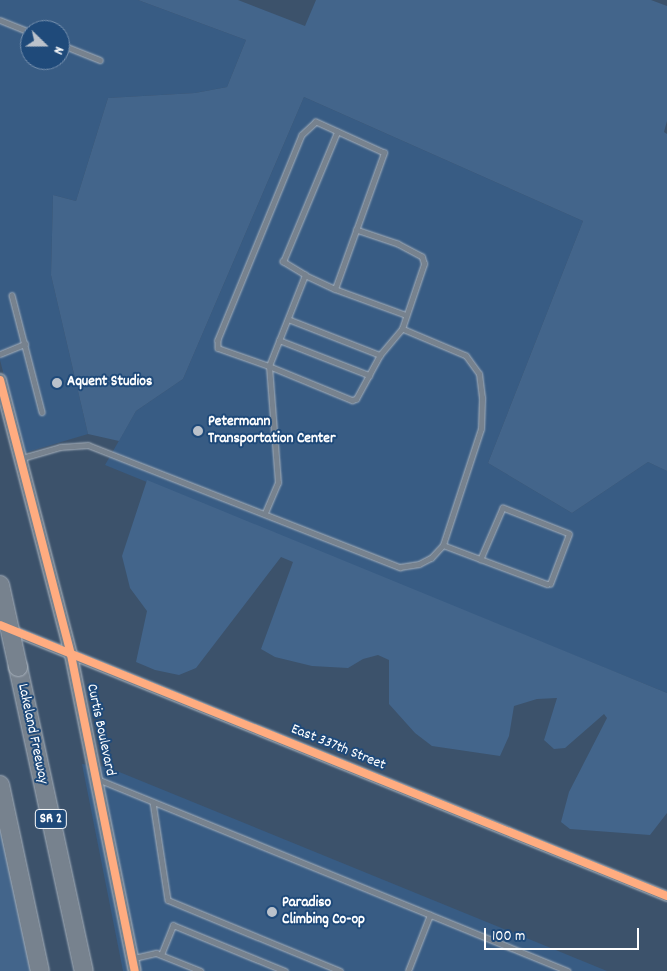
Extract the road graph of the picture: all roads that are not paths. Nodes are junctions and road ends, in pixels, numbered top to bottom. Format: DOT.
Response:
graph roads {
  1 [pos="0,20"];
  2 [pos="20,28"];
  3 [pos="70,48"];
  4 [pos="100,60"];
  5 [pos="338,132"];
  6 [pos="356,230"];
  7 [pos="305,275"];
  8 [pos="335,289"];
  9 [pos="12,295"];
  10 [pos="406,315"];
  11 [pos="288,319"];
  12 [pos="402,329"];
  13 [pos="279,340"];
  14 [pos="25,344"];
  15 [pos="0,354"];
  16 [pos="380,355"];
  17 [pos="270,366"];
  18 [pos="369,375"];
  19 [pos="0,380"];
  20 [pos="42,412"];
  21 [pos="21,458"];
  22 [pos="265,513"];
  23 [pos="443,545"];
  24 [pos="481,559"];
  25 [pos="0,585"];
  26 [pos="0,625"];
  27 [pos="71,654"];
  28 [pos="96,778"];
  29 [pos="0,785"];
  30 [pos="153,802"];
  31 [pos="667,896"];
  32 [pos="430,914"];
  33 [pos="161,955"];
  34 [pos="134,965"];
  35 [pos="40,971"];
  36 [pos="84,971"];
  37 [pos="201,971"];
  38 [pos="285,971"];
  39 [pos="340,971"];
  40 [pos="408,971"];
  41 [pos="568,971"];
  1 -- 2 [label="lane"];
  3 -- 4 [label="lane"];
  5 -- 6 [label="lane"];
  5 -- 7 [label="lane"];
  5 -- 17 [label="lane"];
  6 -- 8 [label="lane"];
  6 -- 10 [label="lane"];
  7 -- 8 [label="lane"];
  7 -- 11 [label="lane"];
  8 -- 10 [label="lane"];
  9 -- 14 [label="lane"];
  10 -- 12 [label="lane"];
  11 -- 13 [label="lane"];
  11 -- 16 [label="lane"];
  12 -- 16 [label="lane"];
  12 -- 23 [label="lane"];
  13 -- 17 [label="lane"];
  13 -- 18 [label="lane"];
  14 -- 15 [label="lane"];
  14 -- 20 [label="lane"];
  16 -- 18 [label="lane"];
  17 -- 18 [label="lane"];
  17 -- 22 [label="lane"];
  19 -- 21 [label="street, Curtis Boulevard"];
  21 -- 22 [label="lane"];
  21 -- 27 [label="street, Curtis Boulevard"];
  22 -- 23 [label="lane"];
  23 -- 24 [label="lane"];
  24 -- 24 [label="lane"];
  25 -- 36 [label="highway, Lakeland Freeway / SR 2, bridge"];
  26 -- 27 [label="street, East 337th Street"];
  27 -- 28 [label="street, Curtis Boulevard"];
  27 -- 31 [label="street, East 337th Street"];
  28 -- 30 [label="lane"];
  28 -- 34 [label="street, Curtis Boulevard"];
  29 -- 35 [label="highway"];
  30 -- 32 [label="lane"];
  30 -- 39 [label="lane"];
  32 -- 40 [label="lane"];
  32 -- 41 [label="lane"];
  33 -- 34 [label="lane"];
  33 -- 37 [label="lane"];
  33 -- 38 [label="lane"];
}
